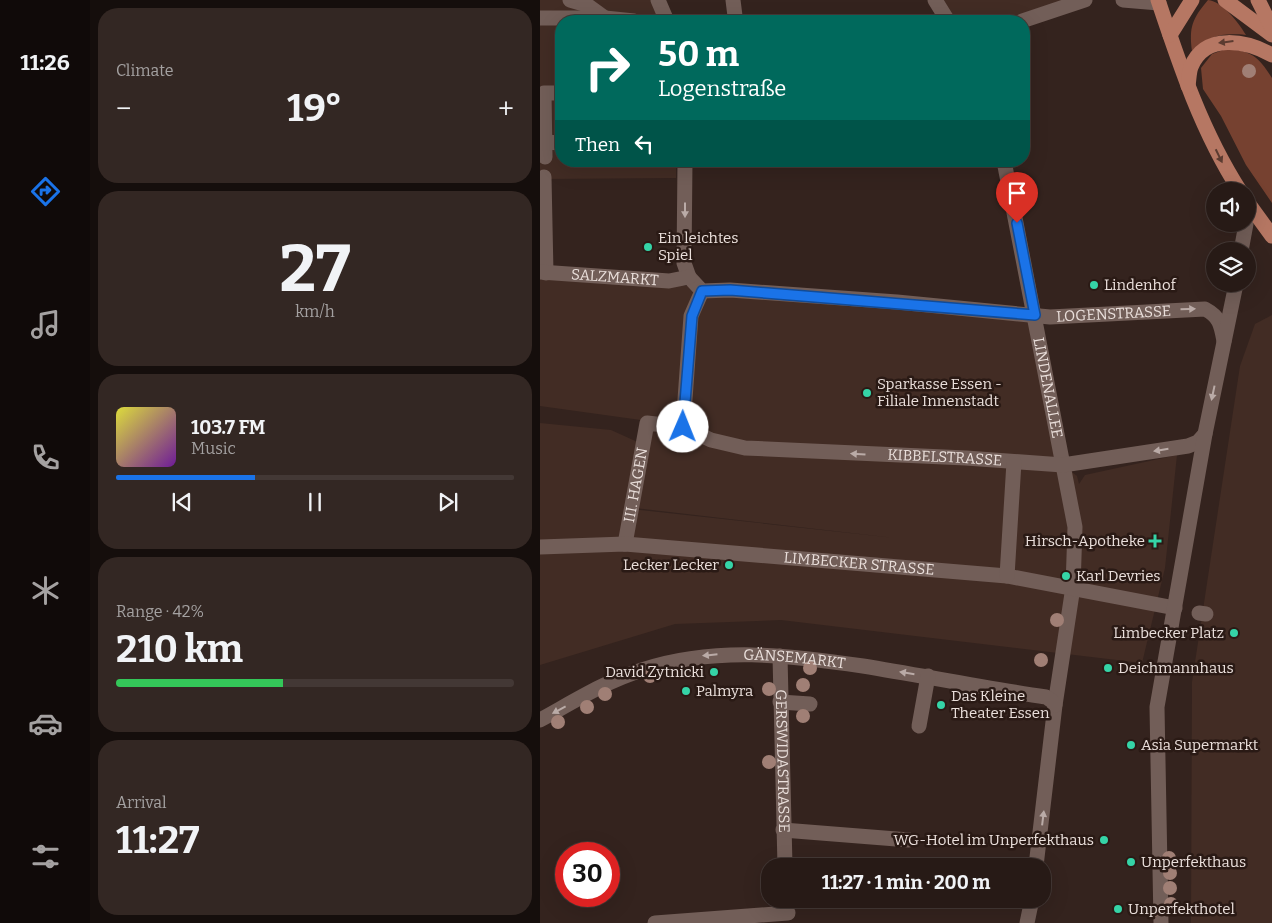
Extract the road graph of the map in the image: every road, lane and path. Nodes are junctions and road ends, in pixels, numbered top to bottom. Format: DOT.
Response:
graph roads {
  1 [pos="570,0"];
  2 [pos="658,0"];
  3 [pos="734,0"];
  4 [pos="935,0"];
  5 [pos="1085,0"];
  6 [pos="1123,0"];
  7 [pos="1192,0"];
  8 [pos="1225,0"];
  9 [pos="1258,0"];
  10 [pos="1158,2"];
  11 [pos="602,15"];
  12 [pos="664,15"];
  13 [pos="735,15"];
  14 [pos="944,15"];
  15 [pos="540,18"];
  16 [pos="555,18"];
  17 [pos="1030,18"];
  18 [pos="1272,28"];
  19 [pos="1170,35"];
  20 [pos="1272,35"];
  21 [pos="1272,55"];
  22 [pos="1188,89"];
  23 [pos="555,93"];
  24 [pos="555,146"];
  25 [pos="685,167"];
  26 [pos="1005,167"];
  27 [pos="544,176"];
  28 [pos="1234,182"];
  29 [pos="1256,217"];
  30 [pos="1272,235"];
  31 [pos="543,272"];
  32 [pos="689,277"];
  33 [pos="702,291"];
  34 [pos="1234,292"];
  35 [pos="1035,315"];
  36 [pos="1224,341"];
  37 [pos="683,427"];
  38 [pos="1205,434"];
  39 [pos="1014,462"];
  40 [pos="1063,465"];
  41 [pos="625,544"];
  42 [pos="540,548"];
  43 [pos="1007,576"];
  44 [pos="1073,587"];
  45 [pos="1175,608"];
  46 [pos="780,656"];
  47 [pos="928,676"];
  48 [pos="810,704"];
  49 [pos="1055,705"];
  50 [pos="780,709"];
  51 [pos="540,720"];
  52 [pos="919,720"];
  53 [pos="783,830"];
  54 [pos="909,840"];
  55 [pos="785,858"];
  56 [pos="1037,858"];
  57 [pos="1030,908"];
  58 [pos="787,912"];
  59 [pos="655,923"];
  60 [pos="1027,923"];
  61 [pos="1161,923"];
  1 -- 11 [label="street"];
  2 -- 12 [label="street"];
  3 -- 13 [label="street"];
  4 -- 14 [label="street"];
  5 -- 17 [label="street"];
  6 -- 10 [label="street"];
  7 -- 19 [label="main road"];
  8 -- 20 [label="main road"];
  9 -- 18 [label="main road"];
  10 -- 19 [label="main road"];
  15 -- 16 [label="street"];
  19 -- 22 [label="main road"];
  21 -- 22 [label="main road, one-way"];
  22 -- 28 [label="main road, one-way"];
  23 -- 24 [label="street"];
  25 -- 32 [label="street, one-way"];
  26 -- 35 [label="street, LINDENALLEE"];
  27 -- 31 [label="street"];
  29 -- 30 [label="main road"];
  31 -- 32 [label="street, SALZMARKT"];
  32 -- 33 [label="street"];
  33 -- 35 [label="street, LOGENSTRASSE"];
  33 -- 37 [label="street"];
  34 -- 36 [label="street"];
  35 -- 36 [label="street, LOGENSTRASSE, one-way"];
  35 -- 40 [label="street, LINDENALLEE"];
  36 -- 38 [label="street, one-way"];
  39 -- 37 [label="street, KIBBELSTRASSE, one-way"];
  37 -- 41 [label="street, III. HAGEN"];
  38 -- 40 [label="street, KIBBELSTRASSE, one-way"];
  38 -- 45 [label="street"];
  39 -- 40 [label="street, KIBBELSTRASSE"];
  39 -- 43 [label="street"];
  40 -- 44 [label="street, LINDENALLEE"];
  41 -- 42 [label="street, LIMBECKER STRASSE"];
  41 -- 43 [label="street, LIMBECKER STRASSE"];
  43 -- 44 [label="street, LIMBECKER STRASSE"];
  44 -- 45 [label="street, LIMBECKER STRASSE"];
  44 -- 49 [label="street, LINDENALLEE"];
  45 -- 61 [label="street"];
  47 -- 46 [label="street, GÄNSEMARKT, one-way"];
  46 -- 50 [label="street, GERSWIDASTRASSE"];
  46 -- 51 [label="street, GÄNSEMARKT, one-way"];
  47 -- 49 [label="street, GÄNSEMARKT"];
  47 -- 52 [label="street"];
  48 -- 50 [label="street"];
  56 -- 49 [label="street, LINDENALLEE, one-way"];
  50 -- 53 [label="street, GERSWIDASTRASSE"];
  53 -- 54 [label="street"];
  53 -- 55 [label="street, GERSWIDASTRASSE"];
  57 -- 60 [label="street"];
  58 -- 59 [label="street"];
}
